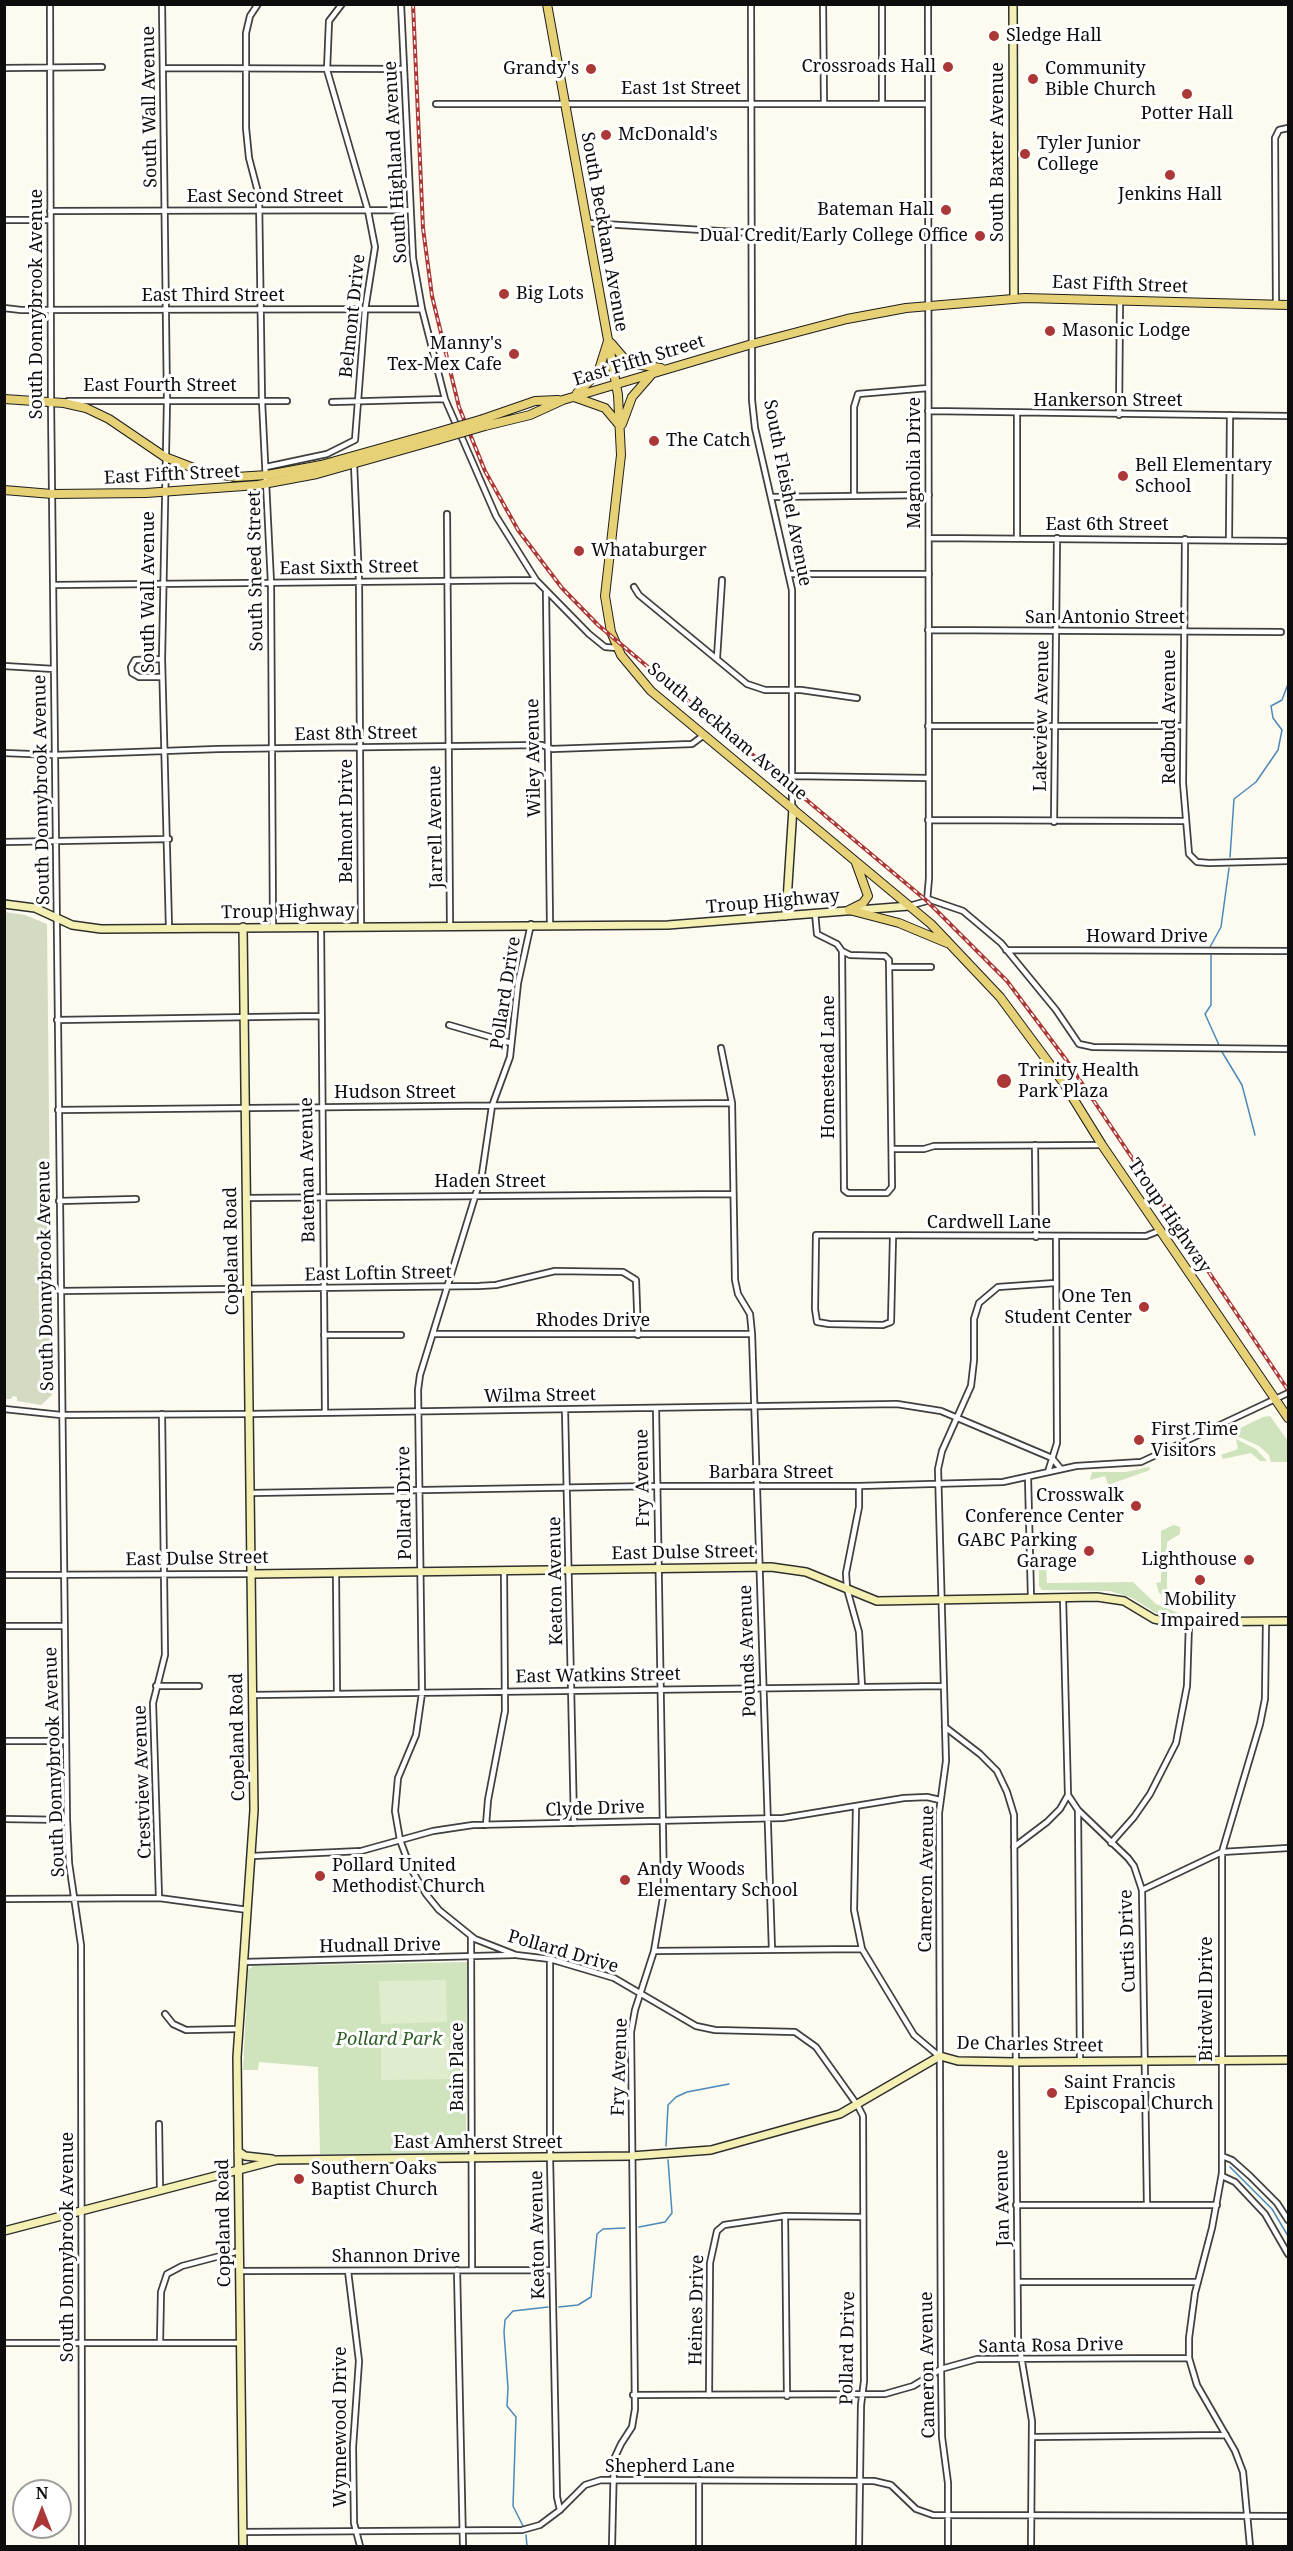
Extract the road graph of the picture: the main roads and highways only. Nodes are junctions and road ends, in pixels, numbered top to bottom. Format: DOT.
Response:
graph roads {
  1 [pos="547,4"];
  2 [pos="1288,305"];
  3 [pos="608,339"];
  4 [pos="667,369"];
  5 [pos="654,373"];
  6 [pos="616,384"];
  7 [pos="572,397"];
  8 [pos="4,399"];
  9 [pos="621,428"];
  10 [pos="436,437"];
  11 [pos="165,457"];
  12 [pos="267,475"];
  13 [pos="4,490"];
  14 [pos="856,862"];
  15 [pos="909,906"];
  16 [pos="952,945"];
  17 [pos="1288,1418"];
  1 -- 3 [label="main road, South Beckham Avenue"];
  2 -- 4 [label="main road, East Fifth Street"];
  3 -- 4 [label="main road"];
  3 -- 6 [label="main road, South Beckham Avenue"];
  3 -- 7 [label="main road"];
  4 -- 5 [label="main road, East Fifth Street"];
  5 -- 6 [label="main road, East Fifth Street"];
  5 -- 9 [label="main road"];
  6 -- 7 [label="main road, East Fifth Street"];
  6 -- 9 [label="main road, South Beckham Avenue"];
  7 -- 9 [label="main road"];
  7 -- 10 [label="main road, East Fifth Street, bridge"];
  8 -- 11 [label="main road, East Fourth Street"];
  9 -- 14 [label="main road, South Beckham Avenue"];
  10 -- 12 [label="main road, East Fifth Street"];
  10 -- 12 [label="main road, East Fifth Street"];
  11 -- 12 [label="main road, East Fifth Street"];
  12 -- 13 [label="main road, East Fifth Street"];
  14 -- 15 [label="main road, South Beckham Avenue"];
  14 -- 16 [label="main road"];
  15 -- 16 [label="main road, Troup Highway"];
  16 -- 17 [label="main road, Troup Highway"];
}
